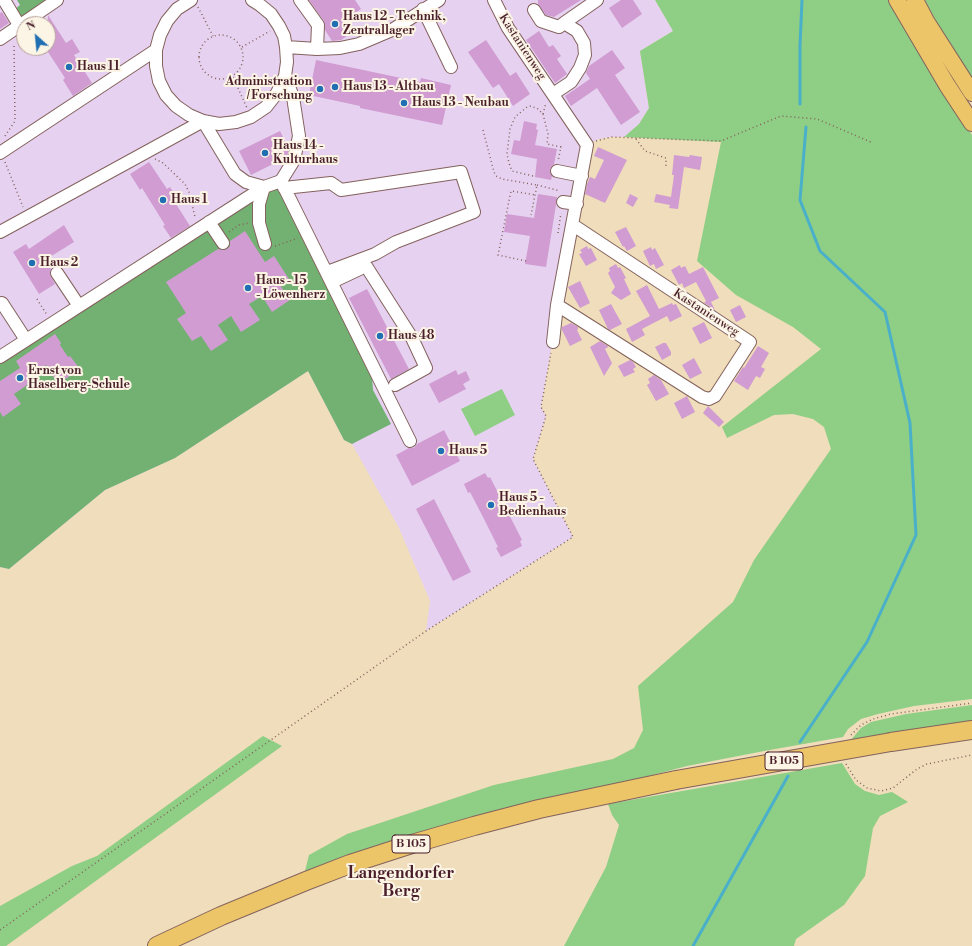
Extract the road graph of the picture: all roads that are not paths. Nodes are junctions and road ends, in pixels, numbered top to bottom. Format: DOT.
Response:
graph roads {
  1 [pos="4,0"];
  2 [pos="57,0"];
  3 [pos="252,0"];
  4 [pos="300,0"];
  5 [pos="439,0"];
  6 [pos="494,0"];
  7 [pos="597,0"];
  8 [pos="897,0"];
  9 [pos="915,0"];
  10 [pos="192,2"];
  11 [pos="423,9"];
  12 [pos="534,10"];
  13 [pos="33,16"];
  14 [pos="564,23"];
  15 [pos="16,25"];
  16 [pos="16,28"];
  17 [pos="0,38"];
  18 [pos="286,47"];
  19 [pos="317,49"];
  20 [pos="156,50"];
  21 [pos="451,68"];
  22 [pos="285,76"];
  23 [pos="972,93"];
  24 [pos="553,94"];
  25 [pos="203,121"];
  26 [pos="972,123"];
  27 [pos="0,153"];
  28 [pos="557,171"];
  29 [pos="582,176"];
  30 [pos="283,185"];
  31 [pos="264,187"];
  32 [pos="564,197"];
  33 [pos="577,204"];
  34 [pos="209,222"];
  35 [pos="573,225"];
  36 [pos="0,232"];
  37 [pos="221,240"];
  38 [pos="265,244"];
  39 [pos="57,273"];
  40 [pos="329,277"];
  41 [pos="1,304"];
  42 [pos="557,305"];
  43 [pos="79,306"];
  44 [pos="26,340"];
  45 [pos="553,342"];
  46 [pos="0,357"];
  47 [pos="395,385"];
  48 [pos="410,441"];
  49 [pos="972,730"];
  50 [pos="157,946"];
  1 -- 15 [label="street"];
  2 -- 13 [label="street"];
  3 -- 18 [label="street"];
  4 -- 19 [label="street"];
  5 -- 11 [label="street"];
  6 -- 24 [label="street, Kastanienweg"];
  7 -- 14 [label="street"];
  8 -- 26 [label="main road"];
  9 -- 23 [label="main road"];
  10 -- 20 [label="street"];
  11 -- 19 [label="street"];
  11 -- 21 [label="street"];
  12 -- 14 [label="street"];
  14 -- 24 [label="street"];
  16 -- 17 [label="street"];
  18 -- 19 [label="street"];
  18 -- 22 [label="street"];
  20 -- 25 [label="street"];
  20 -- 27 [label="street"];
  22 -- 25 [label="street"];
  22 -- 30 [label="street"];
  24 -- 29 [label="street, Kastanienweg"];
  25 -- 31 [label="street"];
  25 -- 36 [label="street"];
  28 -- 29 [label="street"];
  29 -- 33 [label="street"];
  30 -- 31 [label="street"];
  30 -- 40 [label="street"];
  30 -- 40 [label="street"];
  31 -- 34 [label="street"];
  31 -- 38 [label="street"];
  32 -- 33 [label="street"];
  33 -- 35 [label="street"];
  34 -- 37 [label="street"];
  34 -- 43 [label="street"];
  35 -- 42 [label="street"];
  35 -- 42 [label="street, Kastanienweg"];
  39 -- 43 [label="street"];
  40 -- 47 [label="street"];
  40 -- 48 [label="street"];
  41 -- 44 [label="street"];
  42 -- 45 [label="street"];
  43 -- 44 [label="street"];
  44 -- 46 [label="street"];
  49 -- 50 [label="highway, B 105, bridge"];
}
